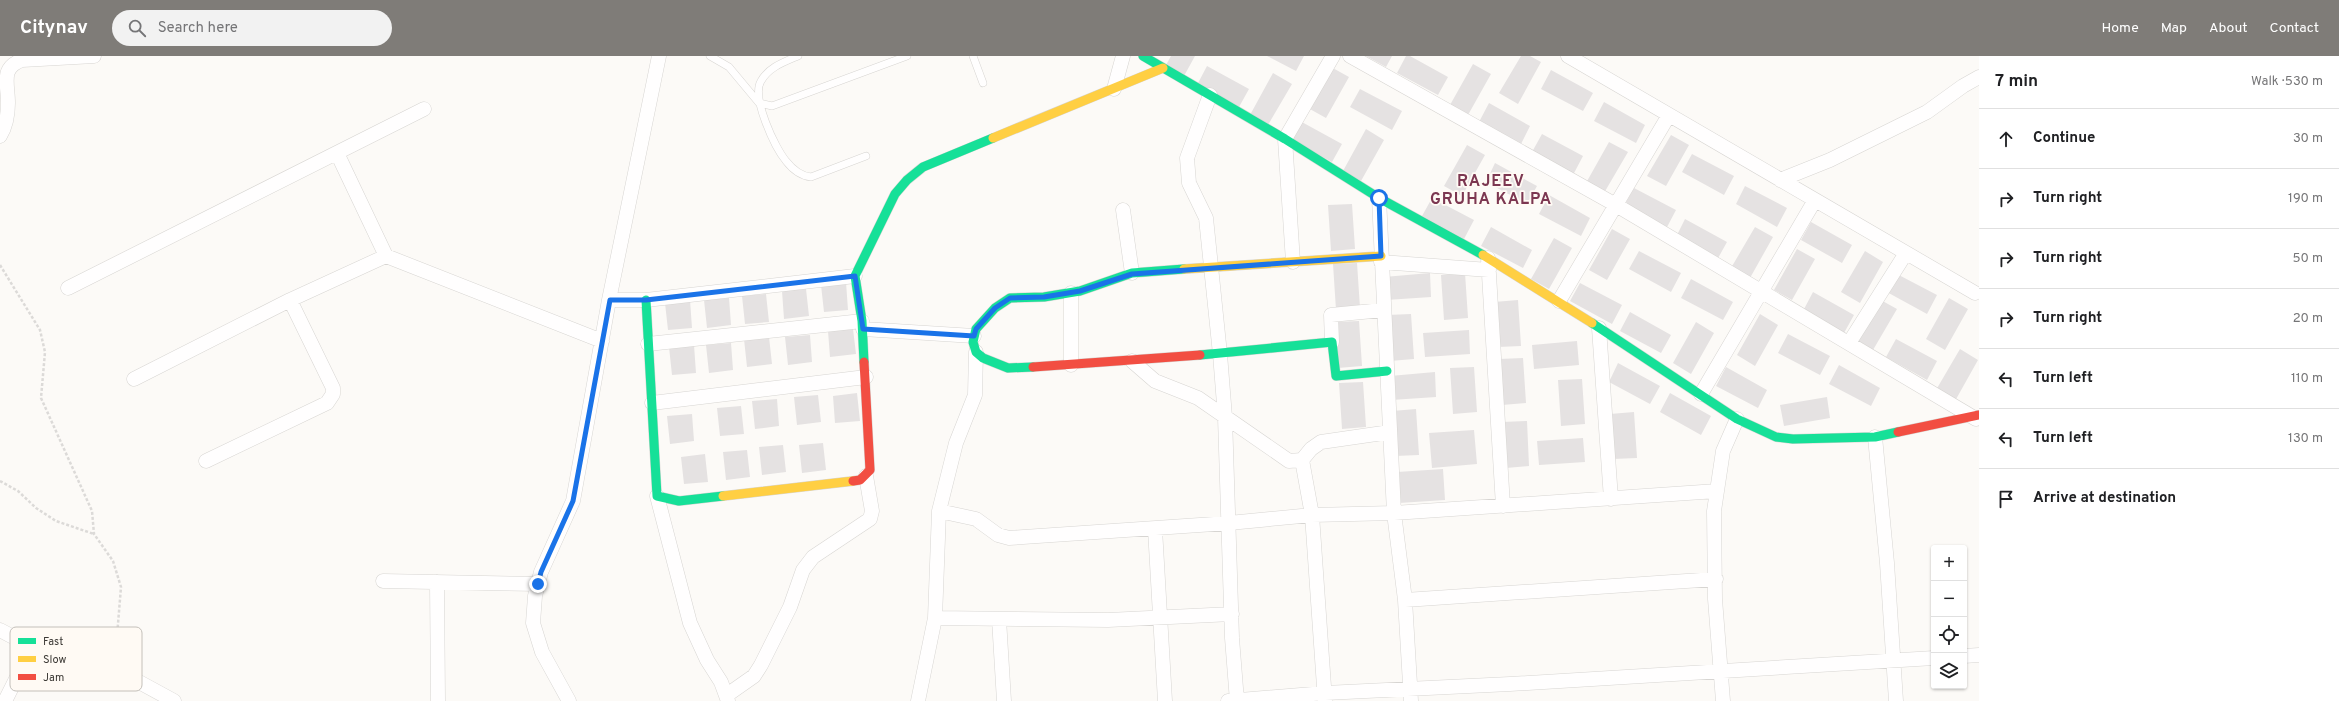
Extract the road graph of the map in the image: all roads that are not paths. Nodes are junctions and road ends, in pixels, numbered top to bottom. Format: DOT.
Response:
graph roads {
  1 [pos="94,56"];
  2 [pos="659,56"];
  3 [pos="710,56"];
  4 [pos="798,56"];
  5 [pos="908,56"];
  6 [pos="973,56"];
  7 [pos="1123,56"];
  8 [pos="1143,56"];
  9 [pos="1333,56"];
  10 [pos="1350,56"];
  11 [pos="1568,56"];
  12 [pos="1163,68"];
  13 [pos="1979,77"];
  14 [pos="983,83"];
  15 [pos="1114,89"];
  16 [pos="1210,95"];
  17 [pos="759,103"];
  18 [pos="424,109"];
  19 [pos="1670,115"];
  20 [pos="0,136"];
  21 [pos="1285,139"];
  22 [pos="337,153"];
  23 [pos="866,156"];
  24 [pos="1780,180"];
  25 [pos="1379,198"];
  26 [pos="1815,200"];
  27 [pos="1616,206"];
  28 [pos="1123,210"];
  29 [pos="1906,253"];
  30 [pos="386,256"];
  31 [pos="1381,259"];
  32 [pos="1293,262"];
  33 [pos="1488,264"];
  34 [pos="1210,268"];
  35 [pos="1132,274"];
  36 [pos="855,276"];
  37 [pos="68,288"];
  38 [pos="1761,291"];
  39 [pos="1071,293"];
  40 [pos="1975,293"];
  41 [pos="290,300"];
  42 [pos="610,300"];
  43 [pos="646,300"];
  44 [pos="1559,301"];
  45 [pos="1384,310"];
  46 [pos="862,325"];
  47 [pos="1599,328"];
  48 [pos="974,336"];
  49 [pos="602,341"];
  50 [pos="1332,342"];
  51 [pos="1849,343"];
  52 [pos="648,344"];
  53 [pos="976,352"];
  54 [pos="1220,354"];
  55 [pos="1132,361"];
  56 [pos="1070,365"];
  57 [pos="1387,371"];
  58 [pos="866,377"];
  59 [pos="134,379"];
  60 [pos="1701,394"];
  61 [pos="652,403"];
  62 [pos="1226,417"];
  63 [pos="1977,418"];
  64 [pos="1737,419"];
  65 [pos="1390,432"];
  66 [pos="1875,438"];
  67 [pos="1302,460"];
  68 [pos="206,461"];
  69 [pos="866,476"];
  70 [pos="1717,491"];
  71 [pos="657,496"];
  72 [pos="1611,499"];
  73 [pos="1502,506"];
  74 [pos="940,511"];
  75 [pos="1394,513"];
  76 [pos="1312,515"];
  77 [pos="1229,523"];
  78 [pos="1155,529"];
  79 [pos="1716,579"];
  80 [pos="383,581"];
  81 [pos="438,582"];
  82 [pos="538,584"];
  83 [pos="1405,600"];
  84 [pos="1232,614"];
  85 [pos="1161,617"];
  86 [pos="935,618"];
  87 [pos="999,619"];
  88 [pos="0,630"];
  89 [pos="10,635"];
  90 [pos="1979,655"];
  91 [pos="1967,656"];
  92 [pos="1931,658"];
  93 [pos="1893,661"];
  94 [pos="1720,672"];
  95 [pos="142,688"];
  96 [pos="10,691"];
  97 [pos="150,695"];
  98 [pos="1411,695"];
  99 [pos="1325,697"];
  100 [pos="728,698"];
  101 [pos="564,699"];
  102 [pos="5,701"];
  103 [pos="174,701"];
  104 [pos="438,701"];
  105 [pos="918,701"];
  106 [pos="1004,701"];
  107 [pos="1166,701"];
  108 [pos="1228,701"];
  109 [pos="1237,701"];
  110 [pos="1723,701"];
  111 [pos="1896,701"];
  1 -- 20 [label="street"];
  2 -- 42 [label="street"];
  3 -- 17 [label="lane"];
  4 -- 17 [label="lane"];
  5 -- 17 [label="lane"];
  6 -- 14 [label="lane"];
  7 -- 15 [label="street"];
  8 -- 12 [label="street"];
  9 -- 21 [label="street"];
  10 -- 27 [label="street"];
  11 -- 19 [label="street"];
  12 -- 15 [label="street"];
  12 -- 16 [label="street"];
  13 -- 24 [label="street"];
  15 -- 36 [label="street"];
  16 -- 21 [label="street"];
  16 -- 34 [label="street"];
  17 -- 23 [label="lane"];
  18 -- 22 [label="street"];
  19 -- 24 [label="street"];
  19 -- 27 [label="street"];
  21 -- 25 [label="street"];
  21 -- 32 [label="street"];
  22 -- 30 [label="street"];
  22 -- 37 [label="street"];
  24 -- 26 [label="street"];
  25 -- 31 [label="street"];
  25 -- 33 [label="street"];
  26 -- 29 [label="street"];
  26 -- 38 [label="street"];
  27 -- 38 [label="street"];
  27 -- 44 [label="street"];
  28 -- 35 [label="street"];
  29 -- 40 [label="street"];
  29 -- 51 [label="street"];
  30 -- 41 [label="street"];
  30 -- 49 [label="street"];
  31 -- 32 [label="street"];
  31 -- 33 [label="street"];
  31 -- 45 [label="street"];
  32 -- 34 [label="street"];
  33 -- 44 [label="street"];
  33 -- 73 [label="street"];
  34 -- 35 [label="street"];
  34 -- 54 [label="street"];
  35 -- 39 [label="street"];
  36 -- 43 [label="street"];
  36 -- 46 [label="street"];
  38 -- 51 [label="street"];
  38 -- 60 [label="street"];
  39 -- 48 [label="street"];
  39 -- 56 [label="street"];
  41 -- 59 [label="street"];
  41 -- 68 [label="street"];
  42 -- 43 [label="street"];
  42 -- 49 [label="street"];
  43 -- 52 [label="street"];
  44 -- 47 [label="street"];
  45 -- 50 [label="street"];
  45 -- 57 [label="street"];
  46 -- 48 [label="street"];
  46 -- 52 [label="street"];
  46 -- 58 [label="street"];
  47 -- 60 [label="street"];
  47 -- 72 [label="street"];
  48 -- 53 [label="street"];
  49 -- 82 [label="street"];
  50 -- 54 [label="street"];
  50 -- 57 [label="street"];
  51 -- 63 [label="street"];
  52 -- 61 [label="street"];
  53 -- 56 [label="street"];
  53 -- 74 [label="street"];
  54 -- 55 [label="street"];
  54 -- 62 [label="street"];
  55 -- 56 [label="street"];
  55 -- 62 [label="street"];
  57 -- 65 [label="street"];
  58 -- 61 [label="street"];
  58 -- 69 [label="street"];
  60 -- 64 [label="street"];
  61 -- 71 [label="street"];
  62 -- 67 [label="street"];
  62 -- 77 [label="street"];
  63 -- 66 [label="street"];
  64 -- 66 [label="street"];
  64 -- 70 [label="street"];
  65 -- 67 [label="street"];
  65 -- 75 [label="street"];
  66 -- 93 [label="street"];
  67 -- 76 [label="street"];
  69 -- 71 [label="street"];
  69 -- 100 [label="street"];
  70 -- 72 [label="street"];
  70 -- 79 [label="street"];
  71 -- 100 [label="street"];
  72 -- 73 [label="street"];
  73 -- 75 [label="street"];
  74 -- 78 [label="street"];
  74 -- 86 [label="street"];
  75 -- 76 [label="street"];
  75 -- 83 [label="street"];
  76 -- 77 [label="street"];
  76 -- 99 [label="street"];
  77 -- 78 [label="street"];
  77 -- 84 [label="street"];
  78 -- 85 [label="street"];
  79 -- 83 [label="street"];
  79 -- 94 [label="street"];
  80 -- 81 [label="street"];
  81 -- 82 [label="street"];
  81 -- 104 [label="street"];
  82 -- 101 [label="street"];
  83 -- 98 [label="street"];
  84 -- 85 [label="street"];
  84 -- 109 [label="street"];
  85 -- 87 [label="street"];
  85 -- 107 [label="street"];
  86 -- 87 [label="street"];
  86 -- 105 [label="street"];
  87 -- 106 [label="street"];
  88 -- 89 [label="street"];
  90 -- 91 [label="street"];
  92 -- 93 [label="street"];
  93 -- 94 [label="street"];
  93 -- 111 [label="street"];
  94 -- 98 [label="street"];
  94 -- 110 [label="street"];
  95 -- 97 [label="street"];
  96 -- 102 [label="street"];
  97 -- 103 [label="street"];
  98 -- 99 [label="street"];
  99 -- 109 [label="street"];
  108 -- 109 [label="street"];
}
